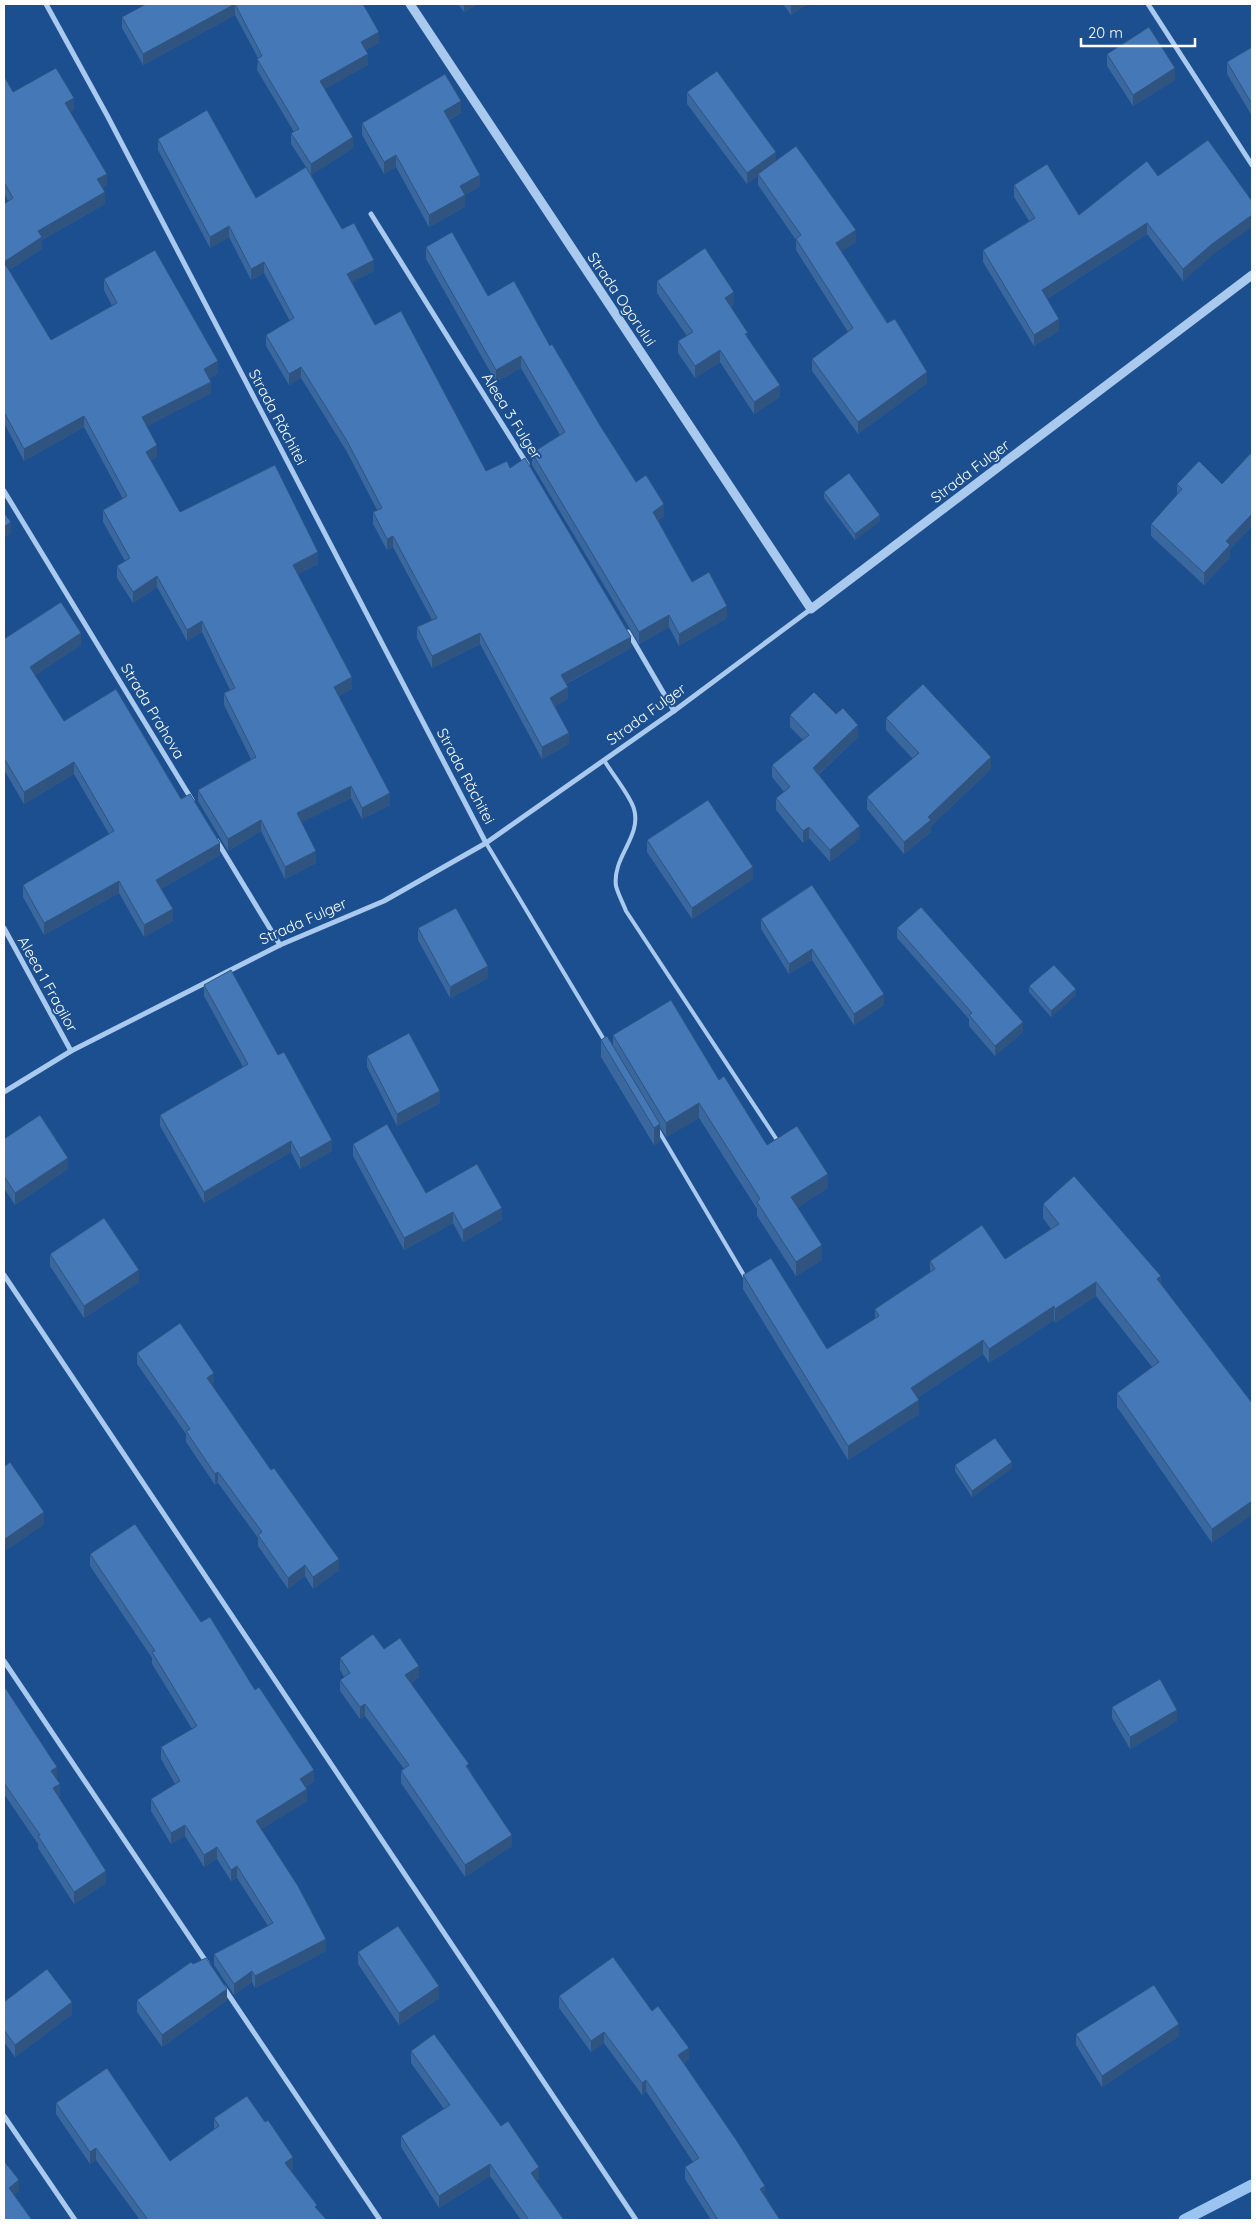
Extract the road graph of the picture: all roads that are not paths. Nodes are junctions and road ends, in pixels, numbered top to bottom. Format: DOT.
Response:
graph roads {
  1 [pos="46,4"];
  2 [pos="410,4"];
  3 [pos="1148,4"];
  4 [pos="1252,165"];
  5 [pos="371,214"];
  6 [pos="1252,275"];
  7 [pos="530,470"];
  8 [pos="4,491"];
  9 [pos="811,609"];
  10 [pos="623,624"];
  11 [pos="674,711"];
  12 [pos="604,760"];
  13 [pos="198,810"];
  14 [pos="214,835"];
  15 [pos="486,843"];
  16 [pos="4,928"];
  17 [pos="280,945"];
  18 [pos="611,1050"];
  19 [pos="71,1051"];
  20 [pos="4,1092"];
  21 [pos="654,1124"];
  22 [pos="780,1145"];
  23 [pos="4,1275"];
  24 [pos="748,1282"];
  25 [pos="4,1661"];
  26 [pos="209,1966"];
  27 [pos="220,1982"];
  28 [pos="4,2116"];
  29 [pos="75,2220"];
  30 [pos="380,2220"];
  31 [pos="636,2220"];
  1 -- 15 [label="street, Strada Răchitei"];
  2 -- 9 [label="street, Strada Ogorului"];
  3 -- 4 [label="street"];
  5 -- 7 [label="street, Aleea 3 Fulger"];
  6 -- 9 [label="street, Strada Fulger"];
  8 -- 13 [label="street, Strada Prahova"];
  9 -- 11 [label="street, Strada Fulger"];
  10 -- 11 [label="street"];
  11 -- 12 [label="street, Strada Fulger"];
  12 -- 15 [label="street, Strada Fulger"];
  12 -- 22 [label="lane"];
  14 -- 17 [label="street"];
  15 -- 17 [label="street, Strada Fulger"];
  15 -- 18 [label="lane"];
  16 -- 19 [label="street, Aleea 1 Fragilor"];
  17 -- 19 [label="street, Strada Fulger"];
  19 -- 20 [label="street, Strada Fulger"];
  21 -- 24 [label="lane"];
  23 -- 31 [label="street"];
  25 -- 26 [label="street"];
  27 -- 30 [label="street"];
  28 -- 29 [label="street"];
}
